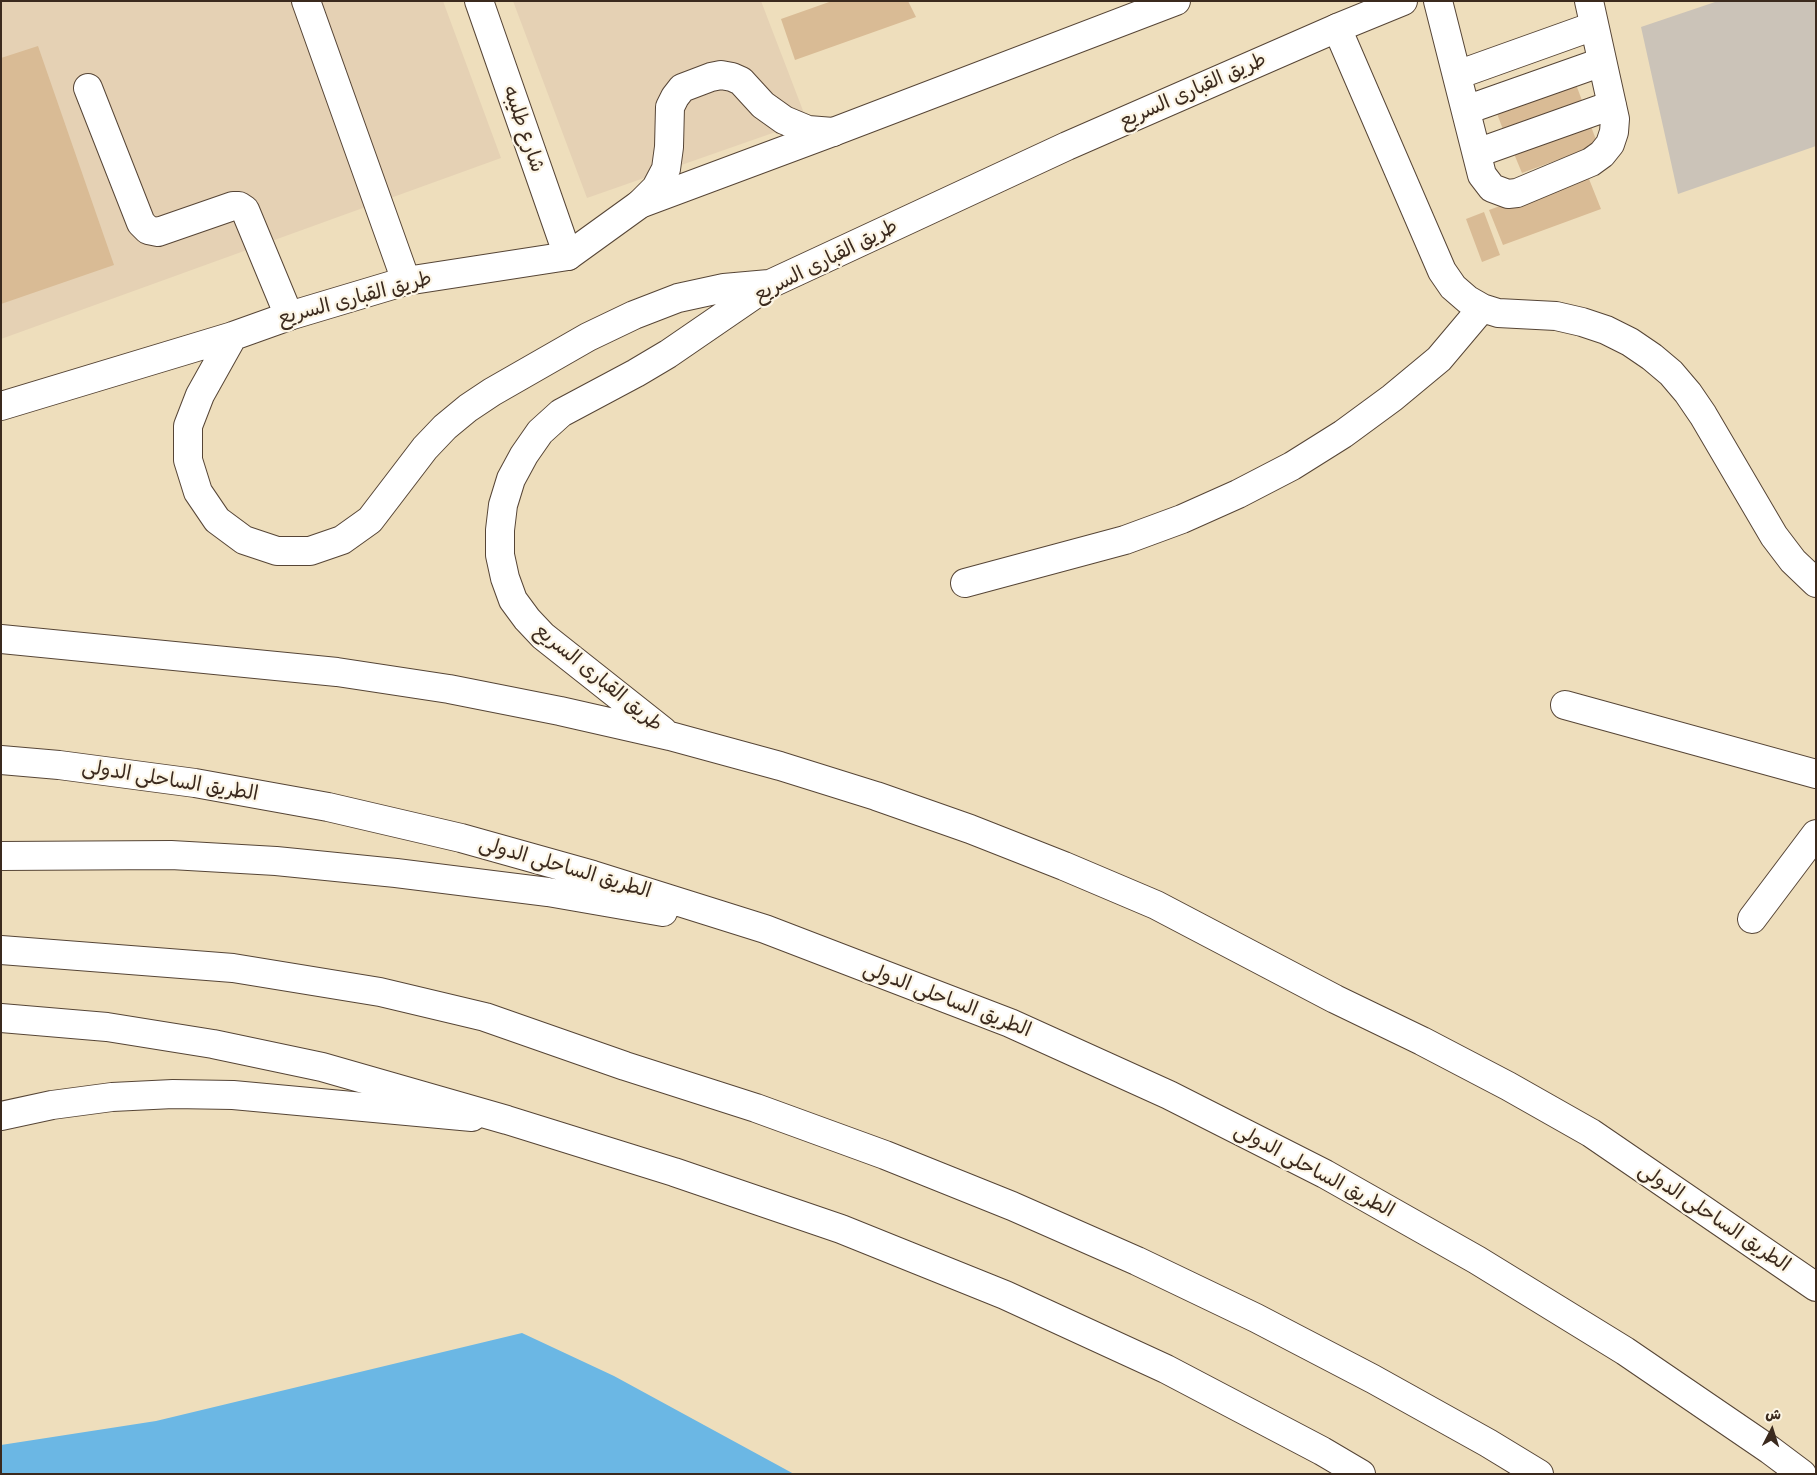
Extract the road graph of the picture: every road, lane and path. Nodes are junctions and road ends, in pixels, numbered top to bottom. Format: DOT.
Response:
graph roads {
  1 [pos="306,1"];
  2 [pos="479,1"];
  3 [pos="1176,1"];
  4 [pos="1403,1"];
  5 [pos="1438,1"];
  6 [pos="1592,13"];
  7 [pos="1337,28"];
  8 [pos="1602,62"];
  9 [pos="1457,75"];
  10 [pos="88,88"];
  11 [pos="1612,105"];
  12 [pos="1466,110"];
  13 [pos="833,132"];
  14 [pos="1476,153"];
  15 [pos="640,204"];
  16 [pos="568,256"];
  17 [pos="406,281"];
  18 [pos="770,284"];
  19 [pos="1482,308"];
  20 [pos="289,316"];
  21 [pos="233,336"];
  22 [pos="1,406"];
  23 [pos="965,583"];
  24 [pos="1816,583"];
  25 [pos="1,639"];
  26 [pos="1565,706"];
  27 [pos="670,736"];
  28 [pos="1,760"];
  29 [pos="1816,774"];
  30 [pos="1816,834"];
  31 [pos="1,856"];
  32 [pos="1752,919"];
  33 [pos="765,929"];
  34 [pos="1,950"];
  35 [pos="1,1018"];
  36 [pos="1,1116"];
  37 [pos="507,1120"];
  38 [pos="1816,1287"];
  39 [pos="1361,1474"];
  40 [pos="1539,1474"];
  41 [pos="1802,1474"];
  1 -- 17 [label="main road"];
  2 -- 16 [label="main road, شارع طليبه"];
  3 -- 13 [label="main road, طريق القبارى السريع"];
  4 -- 7 [label="main road, طريق القبارى السريع"];
  5 -- 9 [label="main road"];
  6 -- 8 [label="main road"];
  6 -- 9 [label="main road"];
  7 -- 18 [label="main road, طريق القبارى السريع"];
  7 -- 19 [label="main road"];
  8 -- 11 [label="main road"];
  8 -- 12 [label="main road"];
  9 -- 12 [label="main road"];
  10 -- 20 [label="main road"];
  11 -- 14 [label="main road"];
  11 -- 14 [label="main road"];
  12 -- 14 [label="main road"];
  13 -- 15 [label="main road, طريق القبارى السريع"];
  13 -- 15 [label="main road"];
  15 -- 16 [label="main road, طريق القبارى السريع"];
  16 -- 17 [label="main road, طريق القبارى السريع"];
  17 -- 20 [label="main road, طريق القبارى السريع"];
  18 -- 21 [label="main road"];
  18 -- 27 [label="main road, طريق القبارى السريع"];
  19 -- 23 [label="main road"];
  19 -- 24 [label="main road"];
  20 -- 21 [label="main road, طريق القبارى السريع"];
  21 -- 22 [label="main road, طريق القبارى السريع"];
  25 -- 27 [label="main road, الطريق الساحلى الدولى"];
  26 -- 29 [label="main road"];
  27 -- 38 [label="main road, الطريق الساحلى الدولى"];
  28 -- 33 [label="main road, الطريق الساحلى الدولى"];
  30 -- 32 [label="main road"];
  31 -- 33 [label="main road"];
  33 -- 41 [label="main road, الطريق الساحلى الدولى"];
  34 -- 40 [label="main road"];
  35 -- 37 [label="main road"];
  36 -- 37 [label="main road"];
  37 -- 39 [label="main road"];
}
